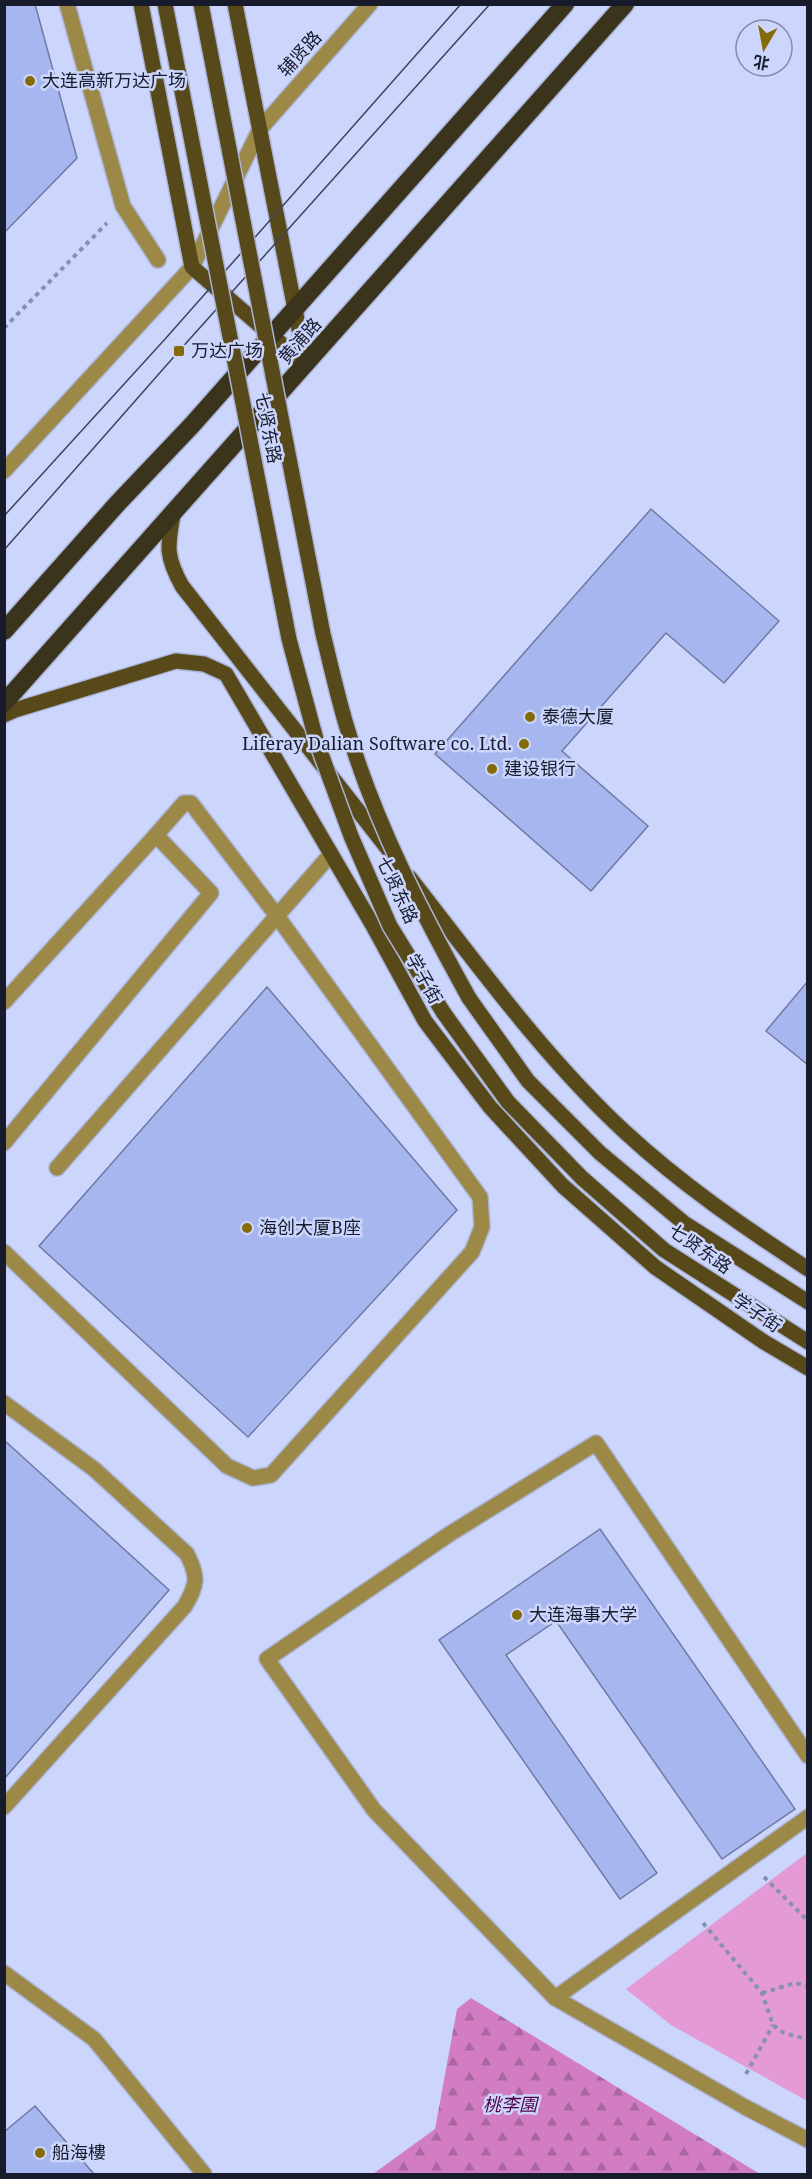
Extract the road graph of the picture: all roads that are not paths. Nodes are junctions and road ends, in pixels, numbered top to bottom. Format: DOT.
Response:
graph roads {
  1 [pos="67,4"];
  2 [pos="141,4"];
  3 [pos="165,4"];
  4 [pos="201,4"];
  5 [pos="236,4"];
  6 [pos="370,4"];
  7 [pos="565,4"];
  8 [pos="625,4"];
  9 [pos="260,129"];
  10 [pos="159,260"];
  11 [pos="192,267"];
  12 [pos="295,309"];
  13 [pos="272,336"];
  14 [pos="306,365"];
  15 [pos="4,471"];
  16 [pos="173,515"];
  17 [pos="4,631"];
  18 [pos="4,703"];
  19 [pos="4,715"];
  20 [pos="156,835"];
  21 [pos="331,854"];
  22 [pos="277,916"];
  23 [pos="4,1002"];
  24 [pos="4,1143"];
  25 [pos="57,1168"];
  26 [pos="4,1252"];
  27 [pos="807,1269"];
  28 [pos="807,1302"];
  29 [pos="807,1342"];
  30 [pos="807,1368"];
  31 [pos="4,1403"];
  32 [pos="807,1756"];
  33 [pos="4,1807"];
  34 [pos="807,1817"];
  35 [pos="4,1973"];
  36 [pos="555,1998"];
  37 [pos="807,2139"];
  38 [pos="204,2175"];
  1 -- 10 [label="street"];
  2 -- 11 [label="main road"];
  3 -- 29 [label="main road, 七贤东路, bridge"];
  4 -- 28 [label="main road, 七贤东路, bridge"];
  5 -- 9 [label="main road"];
  6 -- 9 [label="street, 辅贤路"];
  7 -- 12 [label="highway, 黄浦路"];
  8 -- 14 [label="highway, 黄浦路"];
  9 -- 11 [label="street, 辅贤路"];
  9 -- 12 [label="main road"];
  11 -- 13 [label="main road"];
  11 -- 15 [label="street, 辅贤路"];
  12 -- 13 [label="highway, 黄浦路"];
  12 -- 14 [label="main road"];
  13 -- 14 [label="main road"];
  13 -- 17 [label="highway, 黄浦路"];
  14 -- 16 [label="highway, 黄浦路"];
  16 -- 18 [label="highway, 黄浦路"];
  16 -- 27 [label="main road"];
  19 -- 21 [label="main road, 学子街"];
  20 -- 22 [label="street"];
  20 -- 23 [label="street"];
  20 -- 24 [label="street"];
  21 -- 22 [label="street"];
  21 -- 30 [label="main road, 学子街"];
  22 -- 25 [label="street"];
  22 -- 26 [label="street"];
  31 -- 33 [label="street"];
  32 -- 36 [label="street"];
  34 -- 36 [label="street"];
  35 -- 38 [label="street"];
  36 -- 37 [label="street"];
}
